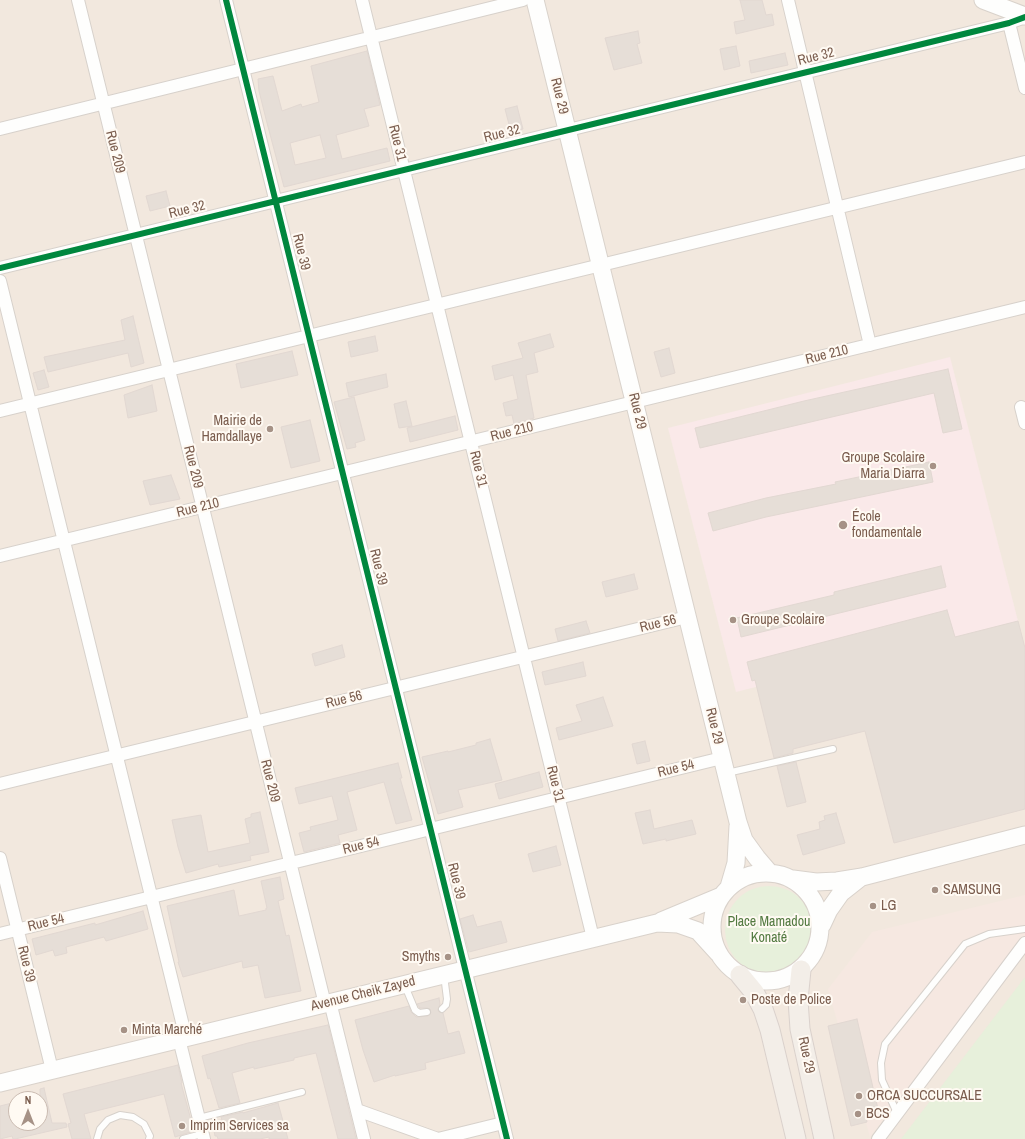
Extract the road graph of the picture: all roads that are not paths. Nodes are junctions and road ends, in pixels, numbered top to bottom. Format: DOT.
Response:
graph roads {
  1 [pos="78,0"];
  2 [pos="226,0"];
  3 [pos="362,0"];
  4 [pos="523,0"];
  5 [pos="535,0"];
  6 [pos="788,0"];
  7 [pos="983,0"];
  8 [pos="1025,17"];
  9 [pos="1009,23"];
  10 [pos="371,37"];
  11 [pos="244,69"];
  12 [pos="805,72"];
  13 [pos="1025,88"];
  14 [pos="103,104"];
  15 [pos="0,129"];
  16 [pos="567,130"];
  17 [pos="1025,162"];
  18 [pos="404,170"];
  19 [pos="276,201"];
  20 [pos="837,207"];
  21 [pos="135,235"];
  22 [pos="600,265"];
  23 [pos="0,268"];
  24 [pos="0,281"];
  25 [pos="437,305"];
  26 [pos="1025,307"];
  27 [pos="309,336"];
  28 [pos="870,345"];
  29 [pos="169,370"];
  30 [pos="634,402"];
  31 [pos="30,404"];
  32 [pos="1021,407"];
  33 [pos="0,411"];
  34 [pos="1025,423"];
  35 [pos="471,442"];
  36 [pos="343,473"];
  37 [pos="202,507"];
  38 [pos="64,541"];
  39 [pos="0,556"];
  40 [pos="687,617"];
  41 [pos="524,656"];
  42 [pos="396,688"];
  43 [pos="255,722"];
  44 [pos="833,749"];
  45 [pos="117,755"];
  46 [pos="724,766"];
  47 [pos="0,784"];
  48 [pos="558,798"];
  49 [pos="738,822"];
  50 [pos="430,829"];
  51 [pos="1025,834"];
  52 [pos="0,858"];
  53 [pos="290,863"];
  54 [pos="769,872"];
  55 [pos="862,877"];
  56 [pos="793,879"];
  57 [pos="725,891"];
  58 [pos="152,897"];
  59 [pos="657,923"];
  60 [pos="822,925"];
  61 [pos="1025,929"];
  62 [pos="18,930"];
  63 [pos="0,934"];
  64 [pos="593,938"];
  65 [pos="1025,943"];
  66 [pos="718,953"];
  67 [pos="465,970"];
  68 [pos="800,970"];
  69 [pos="444,975"];
  70 [pos="740,975"];
  71 [pos="404,984"];
  72 [pos="328,1003"];
  73 [pos="442,1009"];
  74 [pos="427,1012"];
  75 [pos="183,1038"];
  76 [pos="52,1070"];
  77 [pos="0,1083"];
  78 [pos="302,1092"];
  79 [pos="357,1110"];
  80 [pos="897,1113"];
  81 [pos="198,1118"];
  82 [pos="503,1123"];
  83 [pos="203,1136"];
  84 [pos="97,1139"];
  85 [pos="150,1139"];
  86 [pos="184,1139"];
  87 [pos="364,1139"];
  88 [pos="438,1139"];
  89 [pos="507,1139"];
  90 [pos="796,1139"];
  91 [pos="824,1139"];
  92 [pos="878,1139"];
  1 -- 14 [label="street, Rue 209"];
  2 -- 11 [label="street, Rue 39"];
  3 -- 10 [label="street, Rue 31"];
  4 -- 10 [label="street"];
  5 -- 16 [label="main road, Rue 29"];
  6 -- 12 [label="street"];
  7 -- 8 [label="main road"];
  8 -- 9 [label="street, Rue 32"];
  9 -- 12 [label="street, Rue 32"];
  9 -- 13 [label="street"];
  10 -- 11 [label="street"];
  10 -- 18 [label="street, Rue 31"];
  11 -- 14 [label="street"];
  11 -- 19 [label="street, Rue 39"];
  12 -- 16 [label="street, Rue 32"];
  12 -- 20 [label="street"];
  14 -- 15 [label="street"];
  14 -- 21 [label="street, Rue 209"];
  16 -- 18 [label="street, Rue 32"];
  16 -- 22 [label="main road, Rue 29"];
  17 -- 20 [label="street"];
  18 -- 19 [label="street, Rue 32"];
  18 -- 25 [label="street, Rue 31"];
  19 -- 21 [label="street, Rue 32"];
  19 -- 27 [label="street, Rue 39"];
  20 -- 22 [label="street"];
  20 -- 28 [label="street"];
  21 -- 23 [label="street, Rue 32"];
  21 -- 29 [label="street, Rue 209"];
  22 -- 25 [label="street"];
  22 -- 30 [label="main road, Rue 29"];
  24 -- 31 [label="street"];
  25 -- 27 [label="street"];
  25 -- 35 [label="street, Rue 31"];
  26 -- 28 [label="street, Rue 210"];
  27 -- 29 [label="street"];
  27 -- 36 [label="street, Rue 39"];
  28 -- 30 [label="street, Rue 210"];
  29 -- 31 [label="street"];
  29 -- 37 [label="street, Rue 209"];
  30 -- 35 [label="street, Rue 210"];
  30 -- 40 [label="main road, Rue 29"];
  31 -- 33 [label="street"];
  31 -- 38 [label="street"];
  32 -- 34 [label="street"];
  35 -- 36 [label="street, Rue 210"];
  35 -- 41 [label="street, Rue 31"];
  36 -- 37 [label="street, Rue 210"];
  36 -- 42 [label="street, Rue 39"];
  37 -- 38 [label="street, Rue 210"];
  37 -- 43 [label="street, Rue 209"];
  38 -- 39 [label="street, Rue 210"];
  38 -- 45 [label="street"];
  40 -- 41 [label="street, Rue 56"];
  40 -- 46 [label="main road, Rue 29"];
  41 -- 42 [label="street, Rue 56"];
  41 -- 48 [label="street, Rue 31"];
  42 -- 43 [label="street, Rue 56"];
  42 -- 50 [label="street, Rue 39"];
  43 -- 45 [label="street, Rue 56"];
  43 -- 53 [label="street, Rue 209"];
  44 -- 46 [label="lane"];
  45 -- 47 [label="street, Rue 56"];
  45 -- 58 [label="street"];
  46 -- 48 [label="street, Rue 54"];
  46 -- 49 [label="main road, Rue 29"];
  48 -- 50 [label="street, Rue 54"];
  48 -- 64 [label="street, Rue 31"];
  49 -- 54 [label="main road, Rue 29"];
  49 -- 57 [label="main road, Rue 29"];
  50 -- 53 [label="street, Rue 54"];
  50 -- 67 [label="street, Rue 39"];
  51 -- 55 [label="main road"];
  52 -- 62 [label="street, Rue 39"];
  53 -- 58 [label="street, Rue 54"];
  53 -- 72 [label="street, Rue 209"];
  54 -- 56 [label="main road"];
  54 -- 57 [label="main road"];
  55 -- 56 [label="main road"];
  55 -- 60 [label="main road"];
  56 -- 60 [label="main road"];
  57 -- 59 [label="main road"];
  57 -- 66 [label="main road"];
  58 -- 62 [label="street, Rue 54"];
  58 -- 75 [label="street"];
  59 -- 64 [label="main road, Avenue Cheik Zayed"];
  59 -- 66 [label="main road, Avenue Cheik Zayed"];
  60 -- 68 [label="main road"];
  61 -- 80 [label="lane"];
  62 -- 63 [label="street, Rue 54"];
  62 -- 76 [label="street, Rue 39"];
  64 -- 67 [label="main road, Avenue Cheik Zayed"];
  65 -- 80 [label="street"];
  66 -- 70 [label="main road"];
  67 -- 69 [label="main road, Avenue Cheik Zayed"];
  67 -- 82 [label="street, Rue 39"];
  68 -- 70 [label="main road"];
  68 -- 91 [label="main road, Rue 29"];
  69 -- 71 [label="main road, Avenue Cheik Zayed"];
  69 -- 73 [label="lane"];
  70 -- 90 [label="main road"];
  71 -- 72 [label="main road, Avenue Cheik Zayed"];
  71 -- 74 [label="lane"];
  72 -- 75 [label="main road, Avenue Cheik Zayed"];
  72 -- 79 [label="street, Rue 209"];
  75 -- 76 [label="main road, Avenue Cheik Zayed"];
  75 -- 81 [label="street"];
  76 -- 77 [label="main road, Avenue Cheik Zayed"];
  78 -- 81 [label="lane"];
  79 -- 87 [label="street, Rue 209"];
  79 -- 88 [label="street"];
  80 -- 92 [label="street"];
  81 -- 83 [label="street"];
  82 -- 88 [label="street"];
  82 -- 89 [label="street, Rue 39"];
  83 -- 86 [label="lane"];
  84 -- 85 [label="lane"];
}
